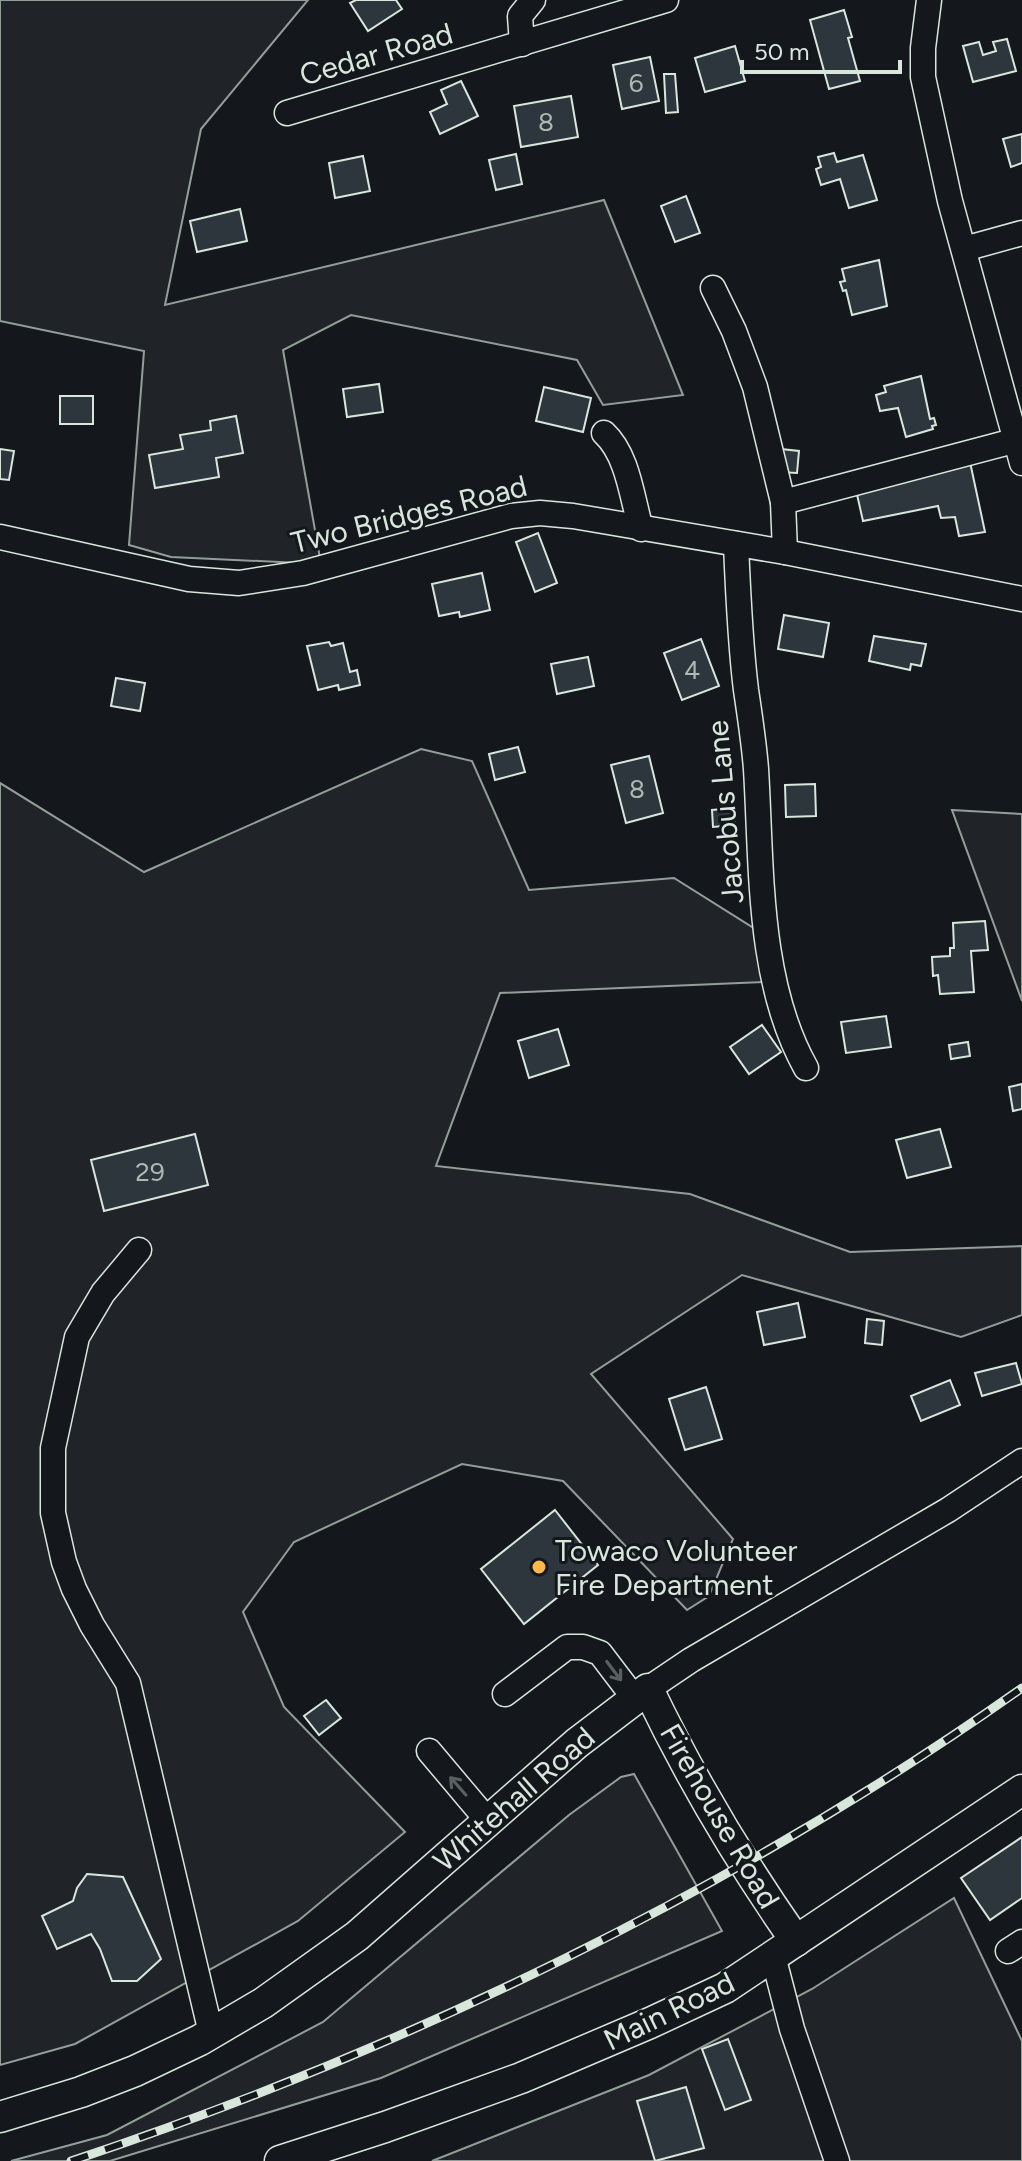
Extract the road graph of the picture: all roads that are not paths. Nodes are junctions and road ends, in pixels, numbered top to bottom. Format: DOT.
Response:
graph roads {
  1 [pos="533,0"];
  2 [pos="666,0"];
  3 [pos="929,0"];
  4 [pos="522,44"];
  5 [pos="287,113"];
  6 [pos="1022,233"];
  7 [pos="964,249"];
  8 [pos="713,288"];
  9 [pos="604,433"];
  10 [pos="1019,452"];
  11 [pos="783,502"];
  12 [pos="641,529"];
  13 [pos="0,537"];
  14 [pos="736,544"];
  15 [pos="785,552"];
  16 [pos="1022,599"];
  17 [pos="806,1068"];
  18 [pos="139,1250"];
  19 [pos="1022,1461"];
  20 [pos="505,1694"];
  21 [pos="642,1694"];
  22 [pos="429,1751"];
  23 [pos="1022,1790"];
  24 [pos="488,1821"];
  25 [pos="785,1948"];
  26 [pos="211,2033"];
  27 [pos="0,2117"];
  28 [pos="280,2161"];
  29 [pos="837,2161"];
  1 -- 4 [label="street"];
  2 -- 4 [label="street, Cedar Road"];
  3 -- 7 [label="street"];
  4 -- 5 [label="street, Cedar Road"];
  6 -- 7 [label="street"];
  7 -- 10 [label="street"];
  8 -- 11 [label="street"];
  9 -- 12 [label="street"];
  10 -- 11 [label="street"];
  11 -- 15 [label="street"];
  12 -- 13 [label="street, Two Bridges Road"];
  12 -- 14 [label="street, Two Bridges Road"];
  14 -- 15 [label="street, Two Bridges Road"];
  14 -- 17 [label="street, Jacobus Lane"];
  15 -- 16 [label="street, Two Bridges Road"];
  18 -- 26 [label="street"];
  19 -- 21 [label="street, Whitehall Road"];
  20 -- 21 [label="street, one-way"];
  21 -- 24 [label="main road, Whitehall Road"];
  21 -- 25 [label="main road, Firehouse Road"];
  24 -- 22 [label="street, one-way"];
  23 -- 25 [label="main road, Main Road"];
  24 -- 26 [label="main road, Whitehall Road"];
  25 -- 28 [label="main road, Main Road"];
  25 -- 29 [label="street"];
  26 -- 27 [label="main road, Whitehall Road"];
}
